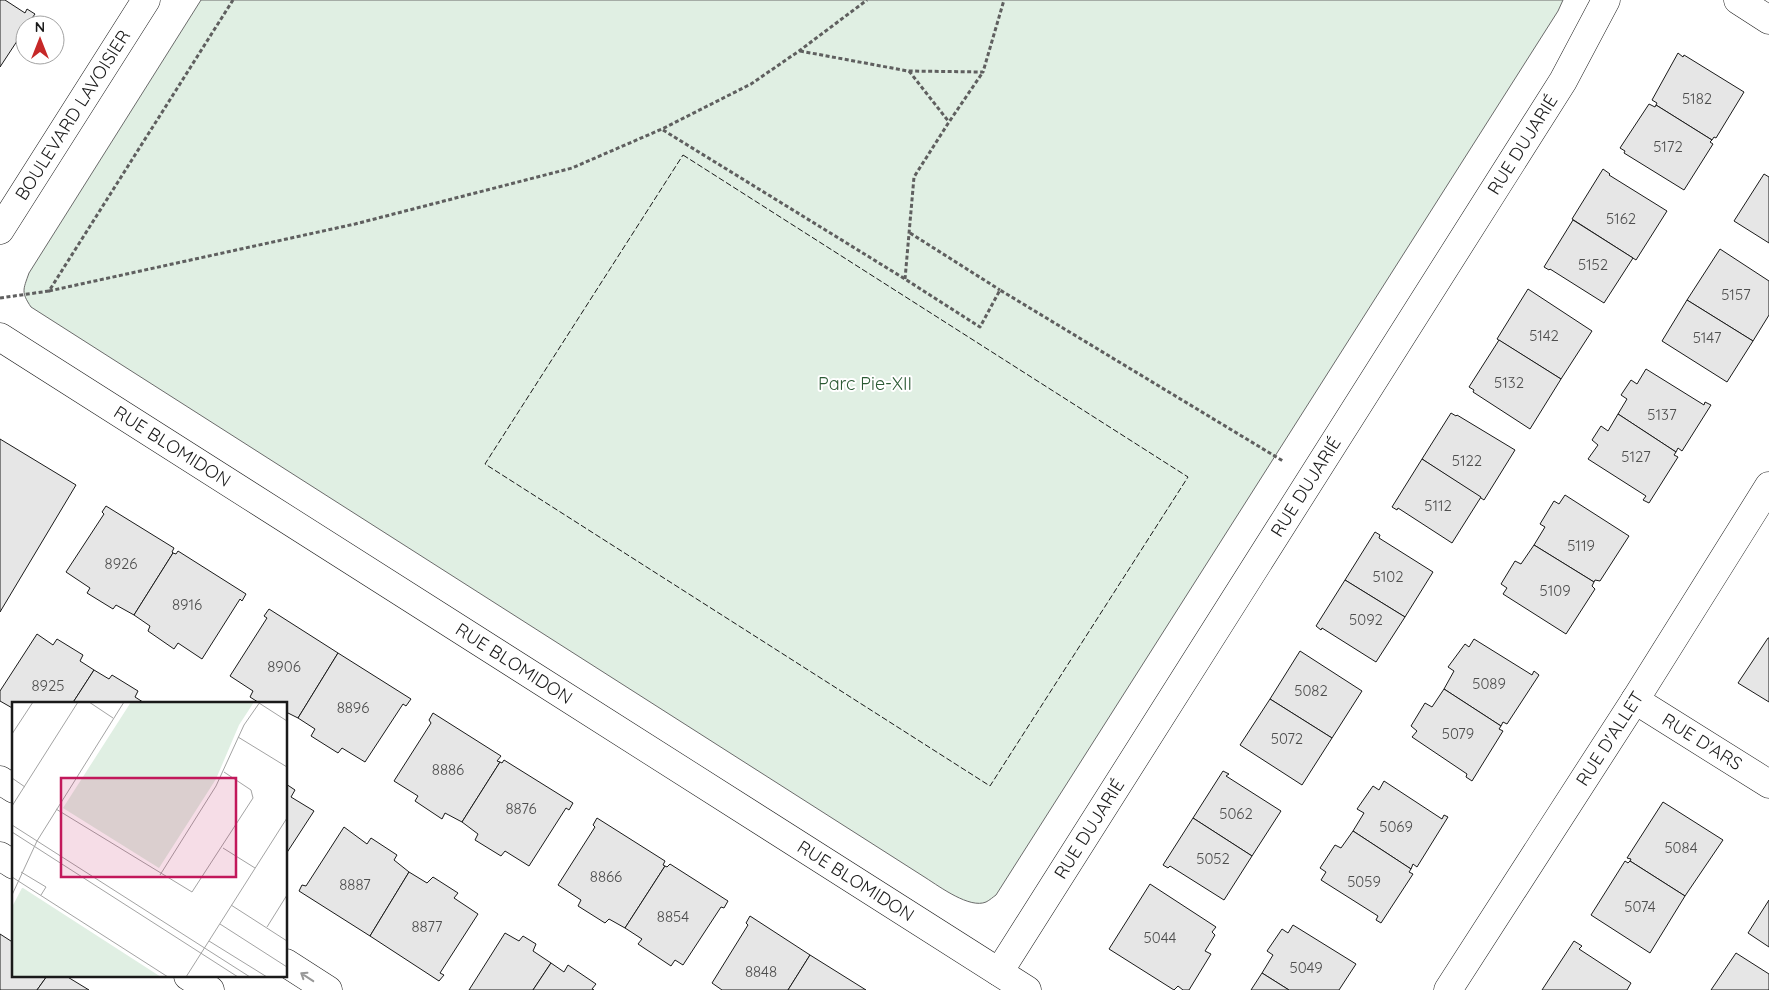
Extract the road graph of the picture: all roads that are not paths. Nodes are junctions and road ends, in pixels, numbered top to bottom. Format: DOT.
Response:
graph roads {
  1 [pos="146,0"];
  2 [pos="1606,0"];
  3 [pos="1738,0"];
  4 [pos="1769,20"];
  5 [pos="0,230"];
  6 [pos="0,337"];
  7 [pos="1769,486"];
  8 [pos="1635,700"];
  9 [pos="0,780"];
  10 [pos="1769,784"];
  11 [pos="12,788"];
  12 [pos="0,856"];
  13 [pos="12,864"];
  14 [pos="288,964"];
  15 [pos="999,972"];
  16 [pos="191,978"];
  17 [pos="210,990"];
  18 [pos="328,990"];
  19 [pos="1028,990"];
  20 [pos="1448,990"];
  1 -- 5 [label="street, BOULEVARD LAVOISIER"];
  2 -- 15 [label="street, RUE DUJARIÉ"];
  3 -- 4 [label="street"];
  6 -- 15 [label="street, RUE BLOMIDON"];
  7 -- 8 [label="street, RUE D'ALLET"];
  8 -- 10 [label="street, RUE D'ARS"];
  8 -- 20 [label="street, RUE D'ALLET"];
  9 -- 11 [label="street"];
  12 -- 13 [label="street"];
  18 -- 14 [label="street, one-way"];
  15 -- 19 [label="street, RUE BLOMIDON"];
  16 -- 17 [label="street"];
}
